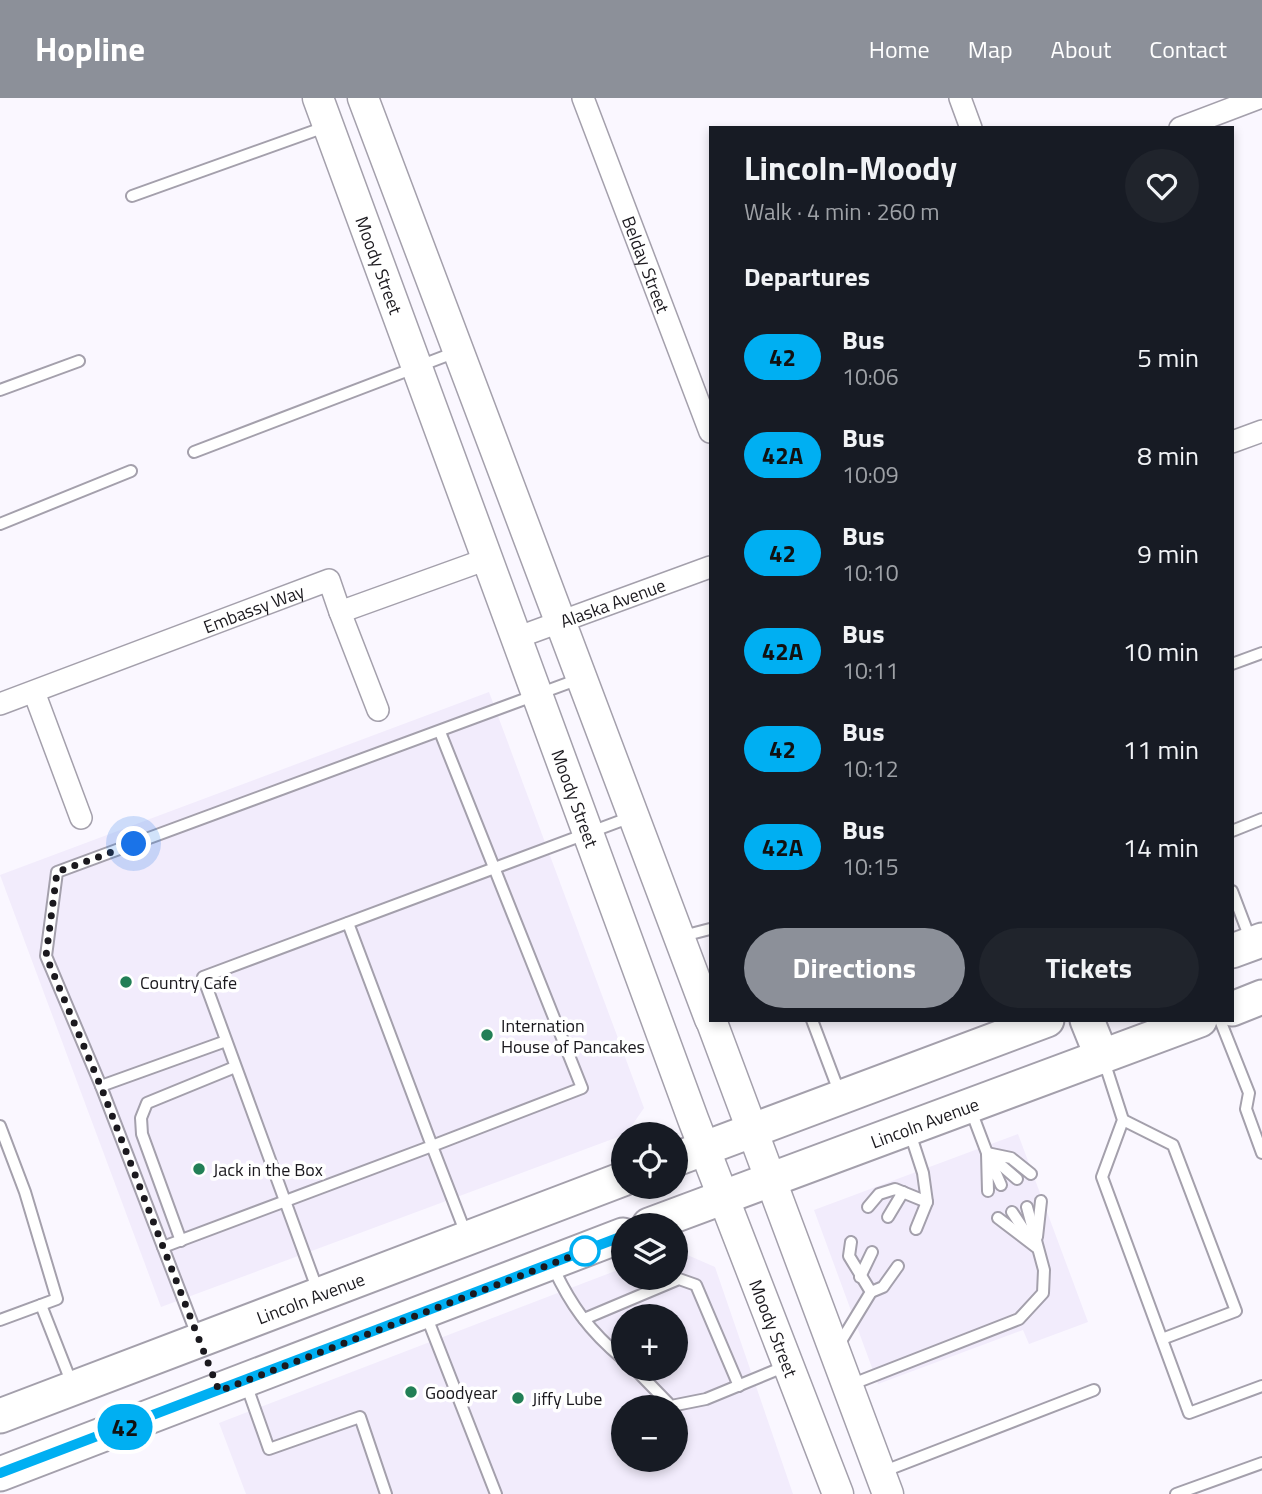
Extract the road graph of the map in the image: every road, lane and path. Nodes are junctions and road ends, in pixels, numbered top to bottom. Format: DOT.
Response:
graph roads {
  1 [pos="317,98"];
  2 [pos="363,98"];
  3 [pos="583,98"];
  4 [pos="960,98"];
  5 [pos="1259,98"];
  6 [pos="328,126"];
  7 [pos="970,126"];
  8 [pos="1185,126"];
  9 [pos="132,197"];
  10 [pos="458,351"];
  11 [pos="79,360"];
  12 [pos="416,367"];
  13 [pos="0,390"];
  14 [pos="709,429"];
  15 [pos="1262,431"];
  16 [pos="1234,441"];
  17 [pos="194,452"];
  18 [pos="131,471"];
  19 [pos="0,524"];
  20 [pos="487,559"];
  21 [pos="709,567"];
  22 [pos="340,612"];
  23 [pos="560,621"];
  24 [pos="516,638"];
  25 [pos="1262,653"];
  26 [pos="1234,663"];
  27 [pos="582,678"];
  28 [pos="34,692"];
  29 [pos="537,695"];
  30 [pos="0,704"];
  31 [pos="379,710"];
  32 [pos="440,732"];
  33 [pos="634,817"];
  34 [pos="81,818"];
  35 [pos="1262,820"];
  36 [pos="1234,830"];
  37 [pos="588,834"];
  38 [pos="496,868"];
  39 [pos="1234,897"];
  40 [pos="348,923"];
  41 [pos="709,929"];
  42 [pos="679,937"];
  43 [pos="1249,945"];
  44 [pos="1262,997"];
  45 [pos="1234,1008"];
  46 [pos="709,1015"];
  47 [pos="712,1022"];
  48 [pos="813,1022"];
  49 [pos="1042,1022"];
  50 [pos="1088,1022"];
  51 [pos="1195,1022"];
  52 [pos="1221,1022"];
  53 [pos="226,1041"];
  54 [pos="1102,1057"];
  55 [pos="235,1067"];
  56 [pos="101,1087"];
  57 [pos="841,1097"];
  58 [pos="969,1106"];
  59 [pos="1123,1119"];
  60 [pos="0,1126"];
  61 [pos="908,1128"];
  62 [pos="752,1130"];
  63 [pos="432,1146"];
  64 [pos="987,1153"];
  65 [pos="1262,1153"];
  66 [pos="690,1154"];
  67 [pos="1031,1174"];
  68 [pos="771,1177"];
  69 [pos="1017,1179"];
  70 [pos="611,1184"];
  71 [pos="1001,1185"];
  72 [pos="988,1191"];
  73 [pos="903,1192"];
  74 [pos="723,1196"];
  75 [pos="285,1201"];
  76 [pos="1041,1201"];
  77 [pos="927,1202"];
  78 [pos="1027,1206"];
  79 [pos="868,1207"];
  80 [pos="1012,1212"];
  81 [pos="680,1213"];
  82 [pos="888,1217"];
  83 [pos="998,1218"];
  84 [pos="916,1230"];
  85 [pos="468,1239"];
  86 [pos="181,1241"];
  87 [pos="611,1241"];
  88 [pos="851,1242"];
  89 [pos="163,1247"];
  90 [pos="1036,1247"];
  91 [pos="872,1252"];
  92 [pos="552,1264"];
  93 [pos="898,1266"];
  94 [pos="860,1277"];
  95 [pos="871,1292"];
  96 [pos="320,1295"];
  97 [pos="41,1306"];
  98 [pos="425,1313"];
  99 [pos="584,1319"];
  100 [pos="0,1320"];
  101 [pos="1161,1339"];
  102 [pos="199,1341"];
  103 [pos="611,1347"];
  104 [pos="835,1351"];
  105 [pos="788,1365"];
  106 [pos="647,1381"];
  107 [pos="232,1386"];
  108 [pos="739,1386"];
  109 [pos="848,1386"];
  110 [pos="1262,1386"];
  111 [pos="74,1388"];
  112 [pos="1094,1390"];
  113 [pos="0,1416"];
  114 [pos="1262,1463"];
  115 [pos="0,1474"];
  116 [pos="884,1483"];
  117 [pos="386,1494"];
  118 [pos="496,1494"];
  119 [pos="838,1494"];
  120 [pos="1176,1494"];
  1 -- 6 [label="main road, Moody Street"];
  2 -- 10 [label="main road"];
  3 -- 14 [label="street, Belday Street"];
  4 -- 7 [label="street"];
  5 -- 8 [label="street"];
  6 -- 9 [label="lane"];
  6 -- 12 [label="main road, Moody Street"];
  10 -- 12 [label="lane"];
  10 -- 23 [label="main road"];
  11 -- 13 [label="lane"];
  12 -- 17 [label="lane"];
  12 -- 20 [label="main road, Moody Street"];
  15 -- 16 [label="street"];
  18 -- 19 [label="lane"];
  20 -- 22 [label="street"];
  20 -- 24 [label="main road, Moody Street"];
  21 -- 23 [label="street, Alaska Avenue"];
  22 -- 28 [label="street, Embassy Way"];
  22 -- 31 [label="street"];
  23 -- 24 [label="street, Alaska Avenue"];
  23 -- 27 [label="main road"];
  24 -- 29 [label="main road, Moody Street"];
  25 -- 26 [label="lane"];
  27 -- 29 [label="lane"];
  27 -- 33 [label="main road"];
  28 -- 30 [label="street, Embassy Way"];
  28 -- 34 [label="street"];
  29 -- 32 [label="lane"];
  29 -- 37 [label="main road, Moody Street"];
  32 -- 38 [label="lane"];
  32 -- 56 [label="lane"];
  33 -- 37 [label="lane"];
  33 -- 42 [label="main road"];
  35 -- 36 [label="lane"];
  37 -- 38 [label="lane"];
  37 -- 66 [label="main road, Moody Street"];
  38 -- 40 [label="lane"];
  38 -- 63 [label="lane"];
  39 -- 43 [label="lane"];
  40 -- 53 [label="lane"];
  40 -- 63 [label="lane"];
  41 -- 42 [label="lane"];
  42 -- 46 [label="main road"];
  44 -- 45 [label="main road"];
  47 -- 62 [label="main road"];
  48 -- 57 [label="lane"];
  49 -- 57 [label="main road"];
  50 -- 54 [label="main road"];
  51 -- 54 [label="main road, Lincoln Avenue"];
  52 -- 65 [label="lane"];
  53 -- 55 [label="lane"];
  53 -- 56 [label="lane"];
  54 -- 58 [label="main road, Lincoln Avenue"];
  54 -- 59 [label="lane"];
  55 -- 75 [label="lane"];
  55 -- 86 [label="lane"];
  56 -- 89 [label="lane"];
  57 -- 62 [label="main road"];
  58 -- 61 [label="main road, Lincoln Avenue"];
  58 -- 64 [label="lane"];
  59 -- 101 [label="lane"];
  59 -- 101 [label="lane"];
  60 -- 97 [label="lane"];
  61 -- 68 [label="main road, Lincoln Avenue"];
  61 -- 77 [label="lane"];
  62 -- 66 [label="main road"];
  62 -- 68 [label="main road"];
  63 -- 75 [label="lane"];
  63 -- 85 [label="lane"];
  64 -- 67 [label="lane"];
  64 -- 69 [label="lane"];
  64 -- 71 [label="lane"];
  64 -- 72 [label="lane"];
  66 -- 74 [label="main road, Moody Street"];
  68 -- 74 [label="main road, Lincoln Avenue"];
  68 -- 104 [label="main road"];
  70 -- 85 [label="main road, Lincoln Avenue"];
  73 -- 77 [label="lane"];
  73 -- 79 [label="lane"];
  73 -- 82 [label="lane"];
  74 -- 81 [label="main road, Lincoln Avenue"];
  74 -- 105 [label="main road, Moody Street"];
  75 -- 86 [label="lane"];
  75 -- 96 [label="lane"];
  76 -- 90 [label="lane"];
  77 -- 84 [label="lane"];
  78 -- 90 [label="lane"];
  80 -- 90 [label="lane"];
  83 -- 90 [label="lane"];
  85 -- 96 [label="main road, Lincoln Avenue"];
  86 -- 89 [label="lane"];
  87 -- 92 [label="main road"];
  88 -- 94 [label="lane"];
  89 -- 102 [label="lane"];
  90 -- 109 [label="lane"];
  91 -- 94 [label="lane"];
  92 -- 98 [label="main road"];
  92 -- 99 [label="lane"];
  93 -- 95 [label="lane"];
  94 -- 95 [label="lane"];
  95 -- 104 [label="lane"];
  96 -- 102 [label="main road, Lincoln Avenue"];
  97 -- 100 [label="lane"];
  97 -- 111 [label="lane"];
  98 -- 107 [label="main road"];
  98 -- 118 [label="lane"];
  99 -- 103 [label="lane"];
  99 -- 108 [label="lane"];
  101 -- 110 [label="lane"];
  102 -- 107 [label="main road"];
  102 -- 111 [label="main road, Lincoln Avenue"];
  104 -- 109 [label="main road"];
  105 -- 108 [label="lane"];
  105 -- 119 [label="main road, Moody Street"];
  106 -- 108 [label="lane"];
  107 -- 115 [label="main road"];
  107 -- 117 [label="lane"];
  109 -- 116 [label="main road"];
  111 -- 113 [label="main road, Lincoln Avenue"];
  112 -- 116 [label="lane"];
  114 -- 120 [label="lane"];
}
